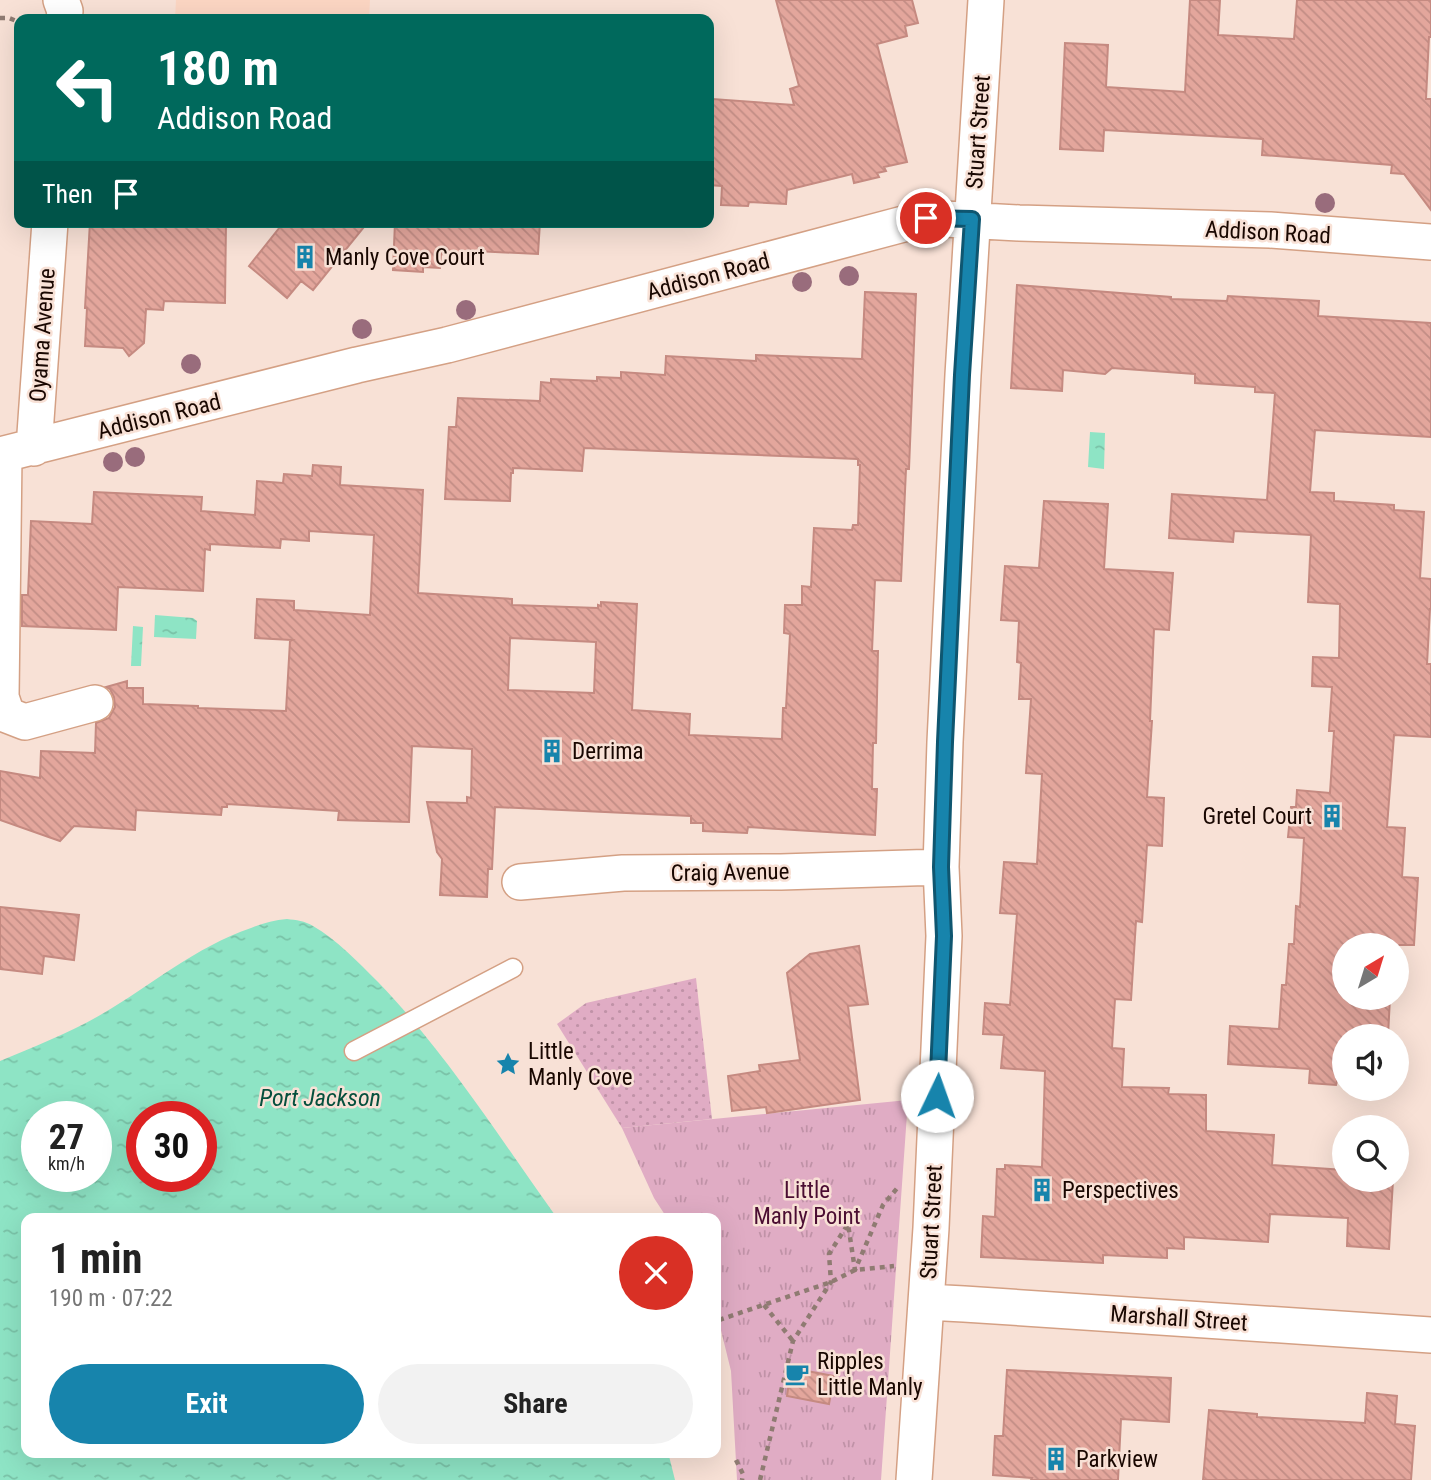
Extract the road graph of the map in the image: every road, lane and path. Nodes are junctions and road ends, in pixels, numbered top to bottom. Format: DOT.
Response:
graph roads {
  1 [pos="986,0"];
  2 [pos="972,219"];
  3 [pos="49,228"];
  4 [pos="1431,242"];
  5 [pos="13,452"];
  6 [pos="95,703"];
  7 [pos="941,867"];
  8 [pos="520,883"];
  9 [pos="513,968"];
  10 [pos="354,1051"];
  11 [pos="905,1179"];
  12 [pos="901,1265"];
  13 [pos="855,1270"];
  14 [pos="831,1282"];
  15 [pos="926,1302"];
  16 [pos="764,1305"];
  17 [pos="721,1319"];
  18 [pos="1431,1335"];
  19 [pos="793,1341"];
  20 [pos="736,1460"];
  21 [pos="742,1480"];
  22 [pos="760,1480"];
  23 [pos="914,1480"];
  1 -- 2 [label="street, Stuart Street"];
  2 -- 4 [label="street, Addison Road"];
  2 -- 5 [label="street, Addison Road"];
  2 -- 7 [label="street, Stuart Street"];
  3 -- 5 [label="street, Oyama Avenue"];
  5 -- 6 [label="street, Oyama Avenue"];
  7 -- 8 [label="street, Craig Avenue"];
  7 -- 15 [label="street, Stuart Street"];
  9 -- 10 [label="lane"];
  11 -- 13 [label="path"];
  12 -- 13 [label="path"];
  13 -- 14 [label="path"];
  13 -- 14 [label="path"];
  14 -- 16 [label="path"];
  14 -- 19 [label="path"];
  15 -- 18 [label="street, Marshall Street"];
  15 -- 23 [label="street, Stuart Street"];
  16 -- 17 [label="path"];
  16 -- 19 [label="path"];
  19 -- 22 [label="path"];
  20 -- 21 [label="path"];
}
